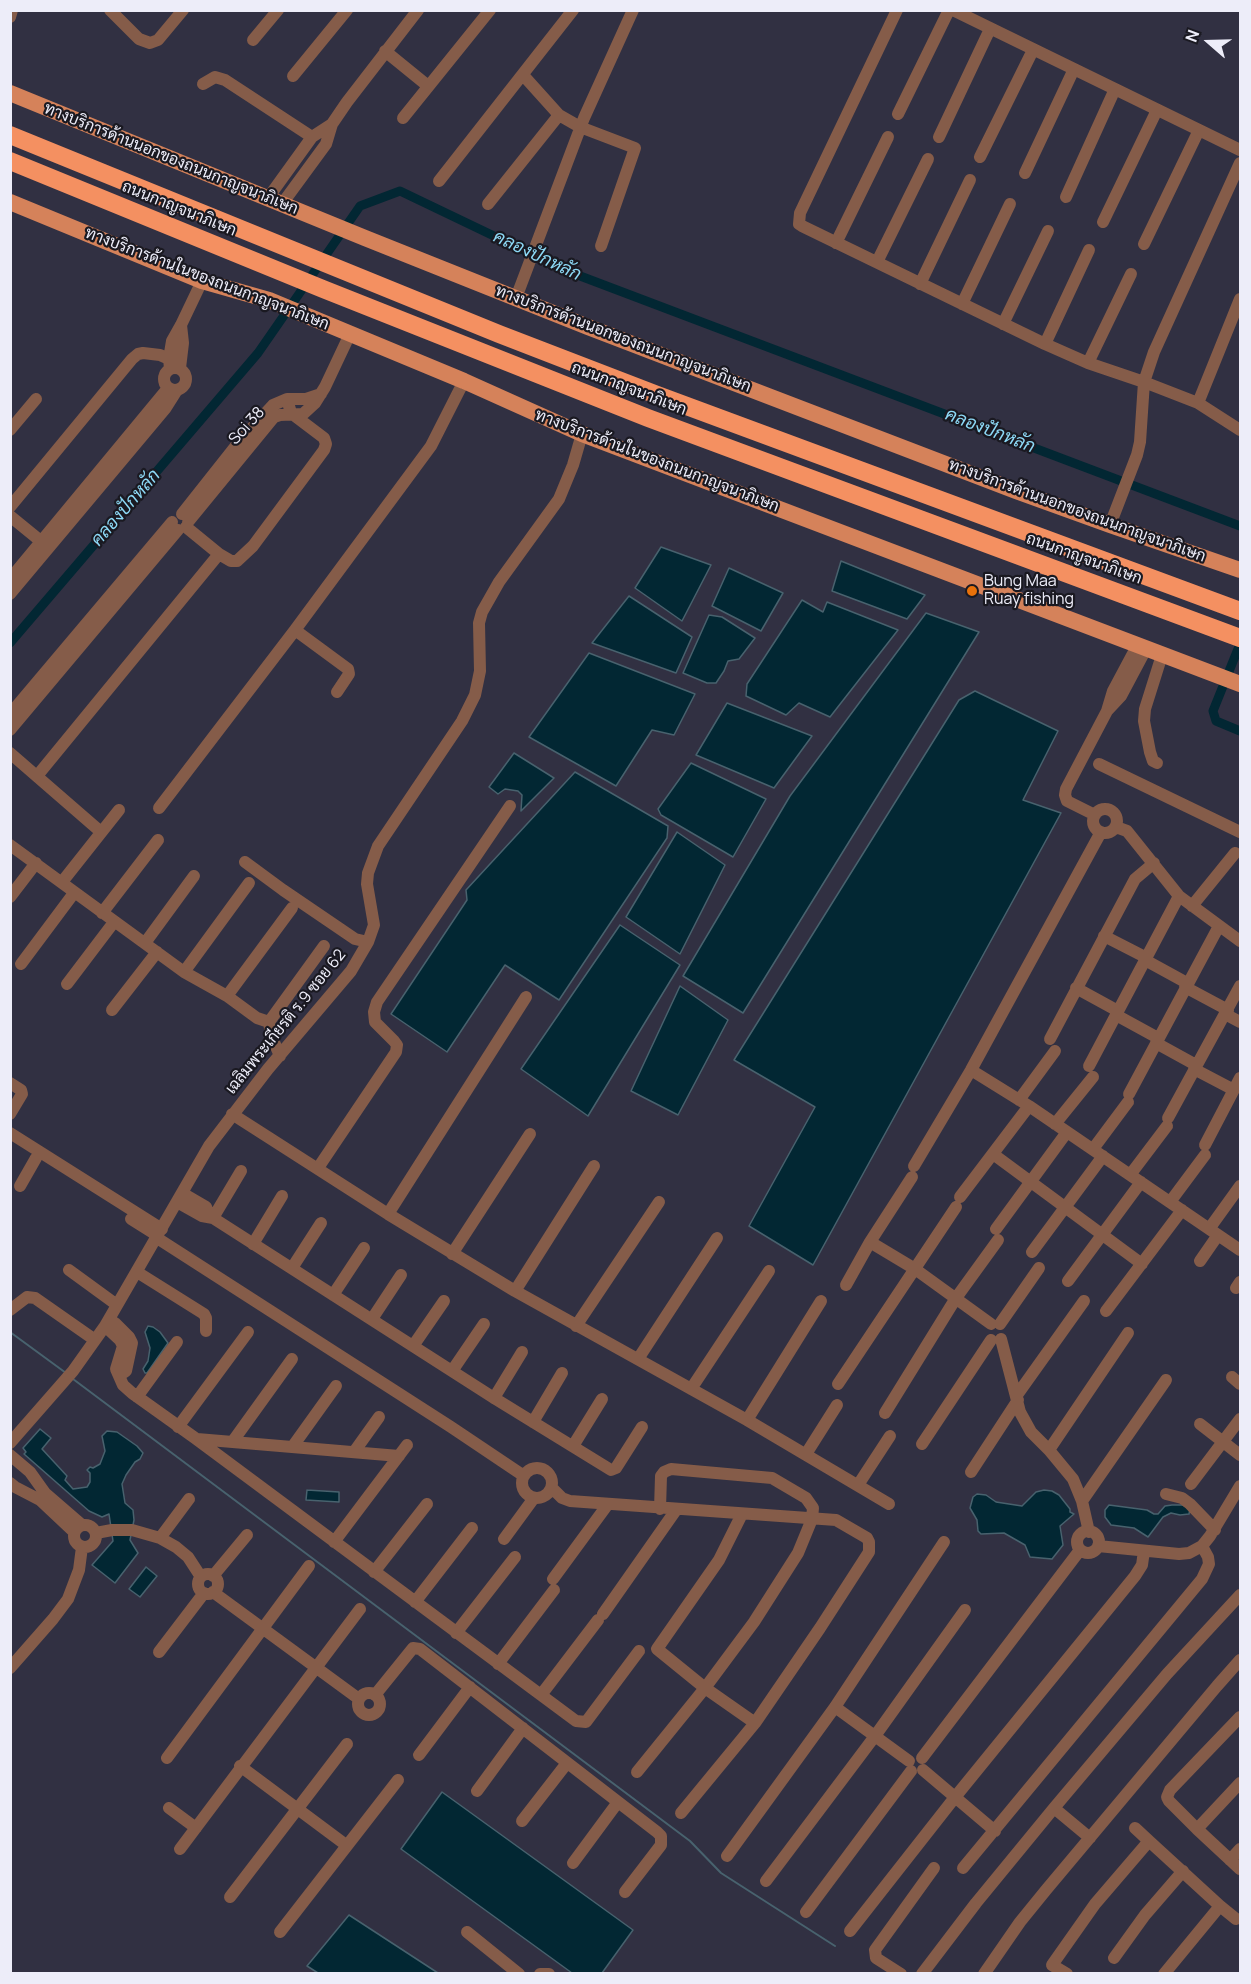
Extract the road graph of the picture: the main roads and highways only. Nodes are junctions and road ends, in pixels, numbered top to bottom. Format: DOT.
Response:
graph roads {
  1 [pos="10,93"];
  2 [pos="10,135"];
  3 [pos="10,161"];
  4 [pos="10,202"];
  5 [pos="1240,570"];
  6 [pos="1239,610"];
  7 [pos="1235,635"];
  8 [pos="1240,684"];
  1 -- 5 [label="main road, ทางบริการด้านนอกของถนนกาญจนาภิเษก"];
  2 -- 6 [label="highway, ถนนกาญจนาภิเษก"];
  3 -- 7 [label="highway, ถนนกาญจนาภิเษก"];
  4 -- 8 [label="main road, ทางบริการด้านในของถนนกาญจนาภิเษก"];
}
